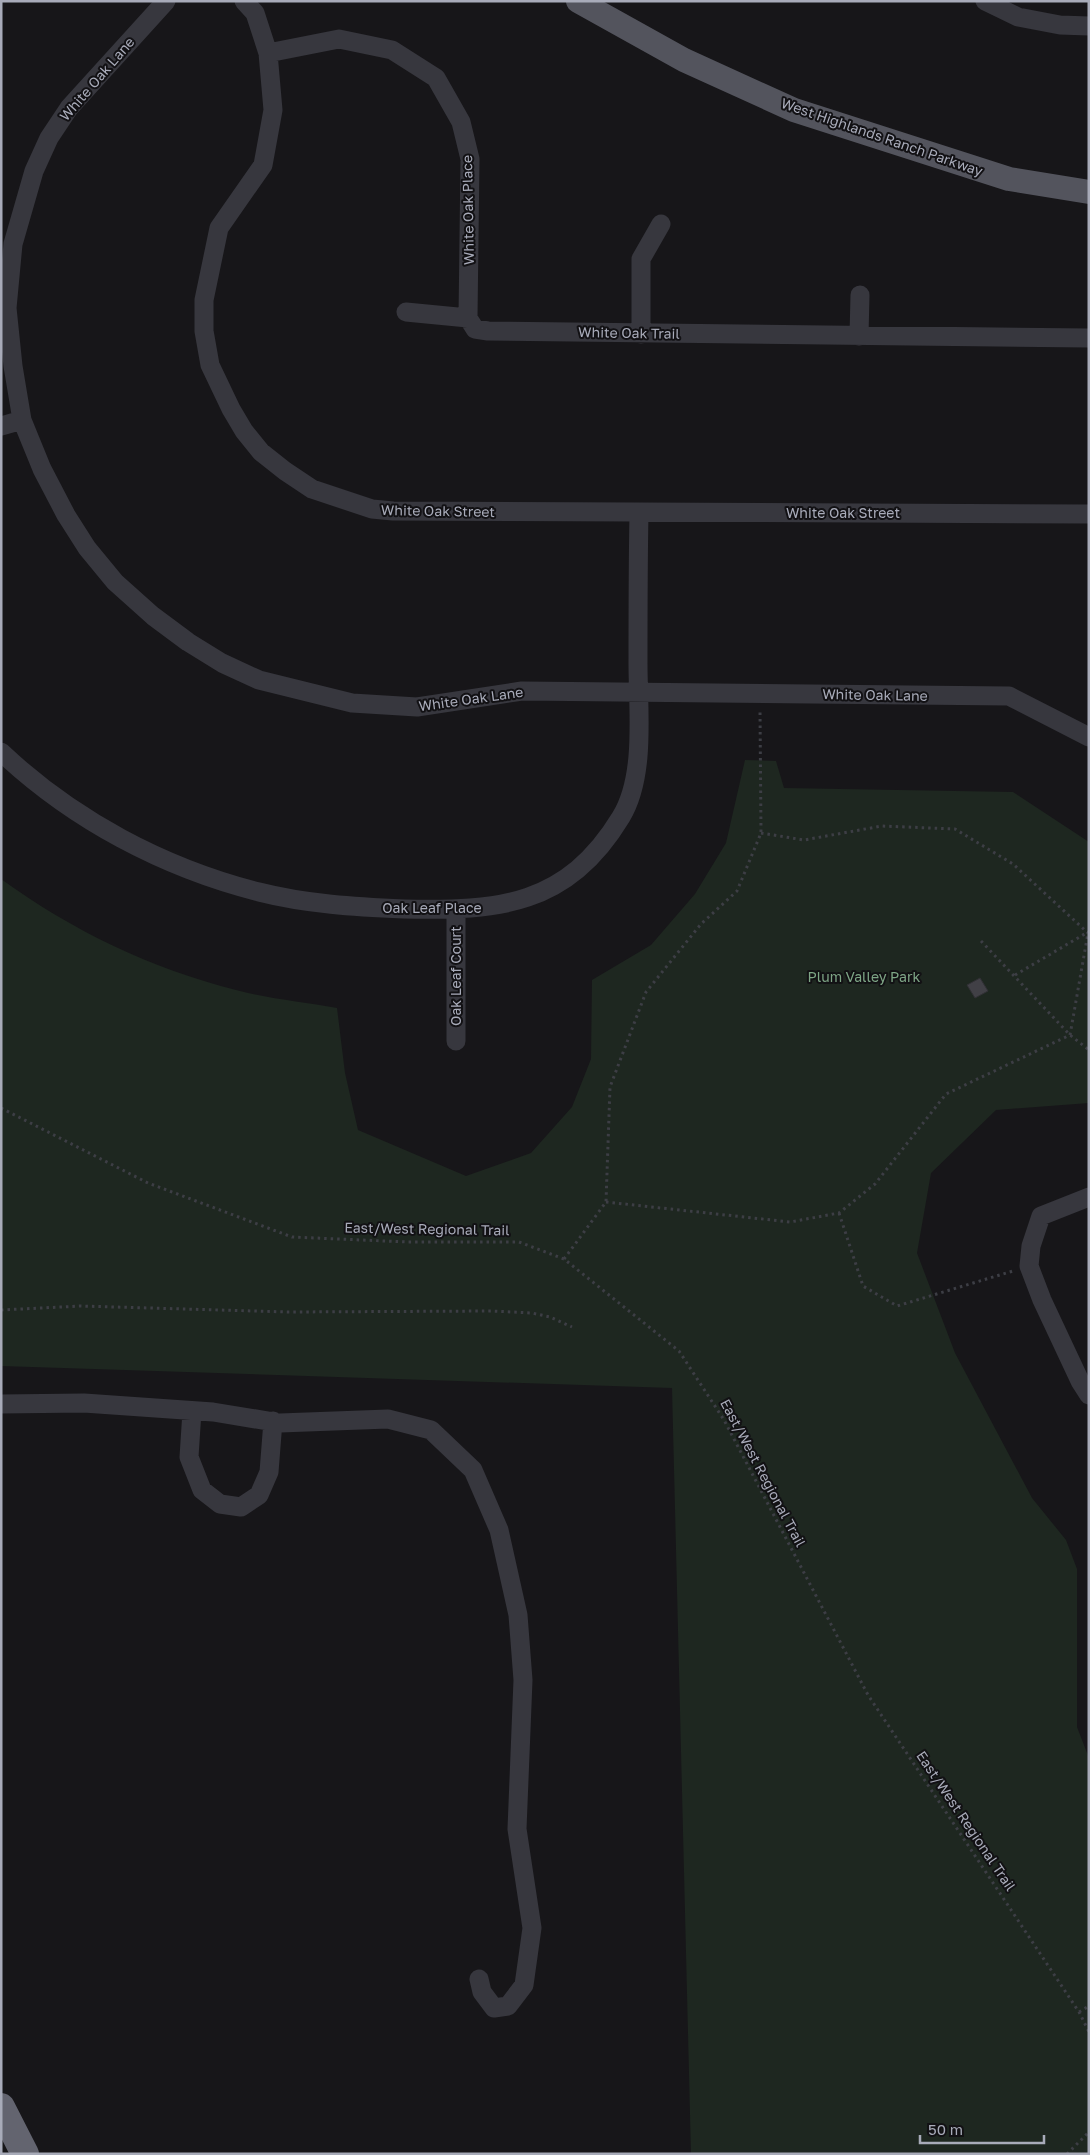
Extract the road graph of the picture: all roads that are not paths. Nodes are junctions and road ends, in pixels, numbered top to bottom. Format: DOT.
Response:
graph roads {
  1 [pos="166,1"];
  2 [pos="244,1"];
  3 [pos="578,1"];
  4 [pos="985,1"];
  5 [pos="1089,26"];
  6 [pos="268,53"];
  7 [pos="1089,192"];
  8 [pos="662,224"];
  9 [pos="860,295"];
  10 [pos="406,312"];
  11 [pos="468,318"];
  12 [pos="640,334"];
  13 [pos="859,336"];
  14 [pos="1089,338"];
  15 [pos="22,420"];
  16 [pos="1,426"];
  17 [pos="639,513"];
  18 [pos="1089,514"];
  19 [pos="638,694"];
  20 [pos="1089,738"];
  21 [pos="1,752"];
  22 [pos="456,910"];
  23 [pos="456,1042"];
  24 [pos="1089,1197"];
  25 [pos="1089,1395"];
  26 [pos="1,1404"];
  27 [pos="192,1410"];
  28 [pos="273,1422"];
  29 [pos="480,1979"];
  30 [pos="1,2106"];
  31 [pos="25,2154"];
  1 -- 15 [label="street, White Oak Lane"];
  2 -- 6 [label="street, White Oak Street"];
  3 -- 7 [label="main road, West Highlands Ranch Parkway"];
  4 -- 5 [label="street"];
  6 -- 11 [label="street, White Oak Place"];
  6 -- 17 [label="street, White Oak Street"];
  8 -- 12 [label="street"];
  9 -- 13 [label="street"];
  10 -- 11 [label="street, White Oak Trail"];
  11 -- 12 [label="street, White Oak Trail"];
  12 -- 13 [label="street, White Oak Trail"];
  13 -- 14 [label="street, White Oak Trail"];
  15 -- 16 [label="street"];
  15 -- 19 [label="street, White Oak Lane"];
  17 -- 18 [label="street, White Oak Street"];
  17 -- 19 [label="street, Oak Leaf Place"];
  19 -- 20 [label="street, White Oak Lane"];
  19 -- 22 [label="street, Oak Leaf Place"];
  21 -- 22 [label="street, Oak Leaf Place"];
  22 -- 23 [label="street, Oak Leaf Court"];
  24 -- 25 [label="street"];
  26 -- 27 [label="street"];
  27 -- 28 [label="street"];
  27 -- 28 [label="street"];
  28 -- 29 [label="street"];
  30 -- 31 [label="highway"];
}
